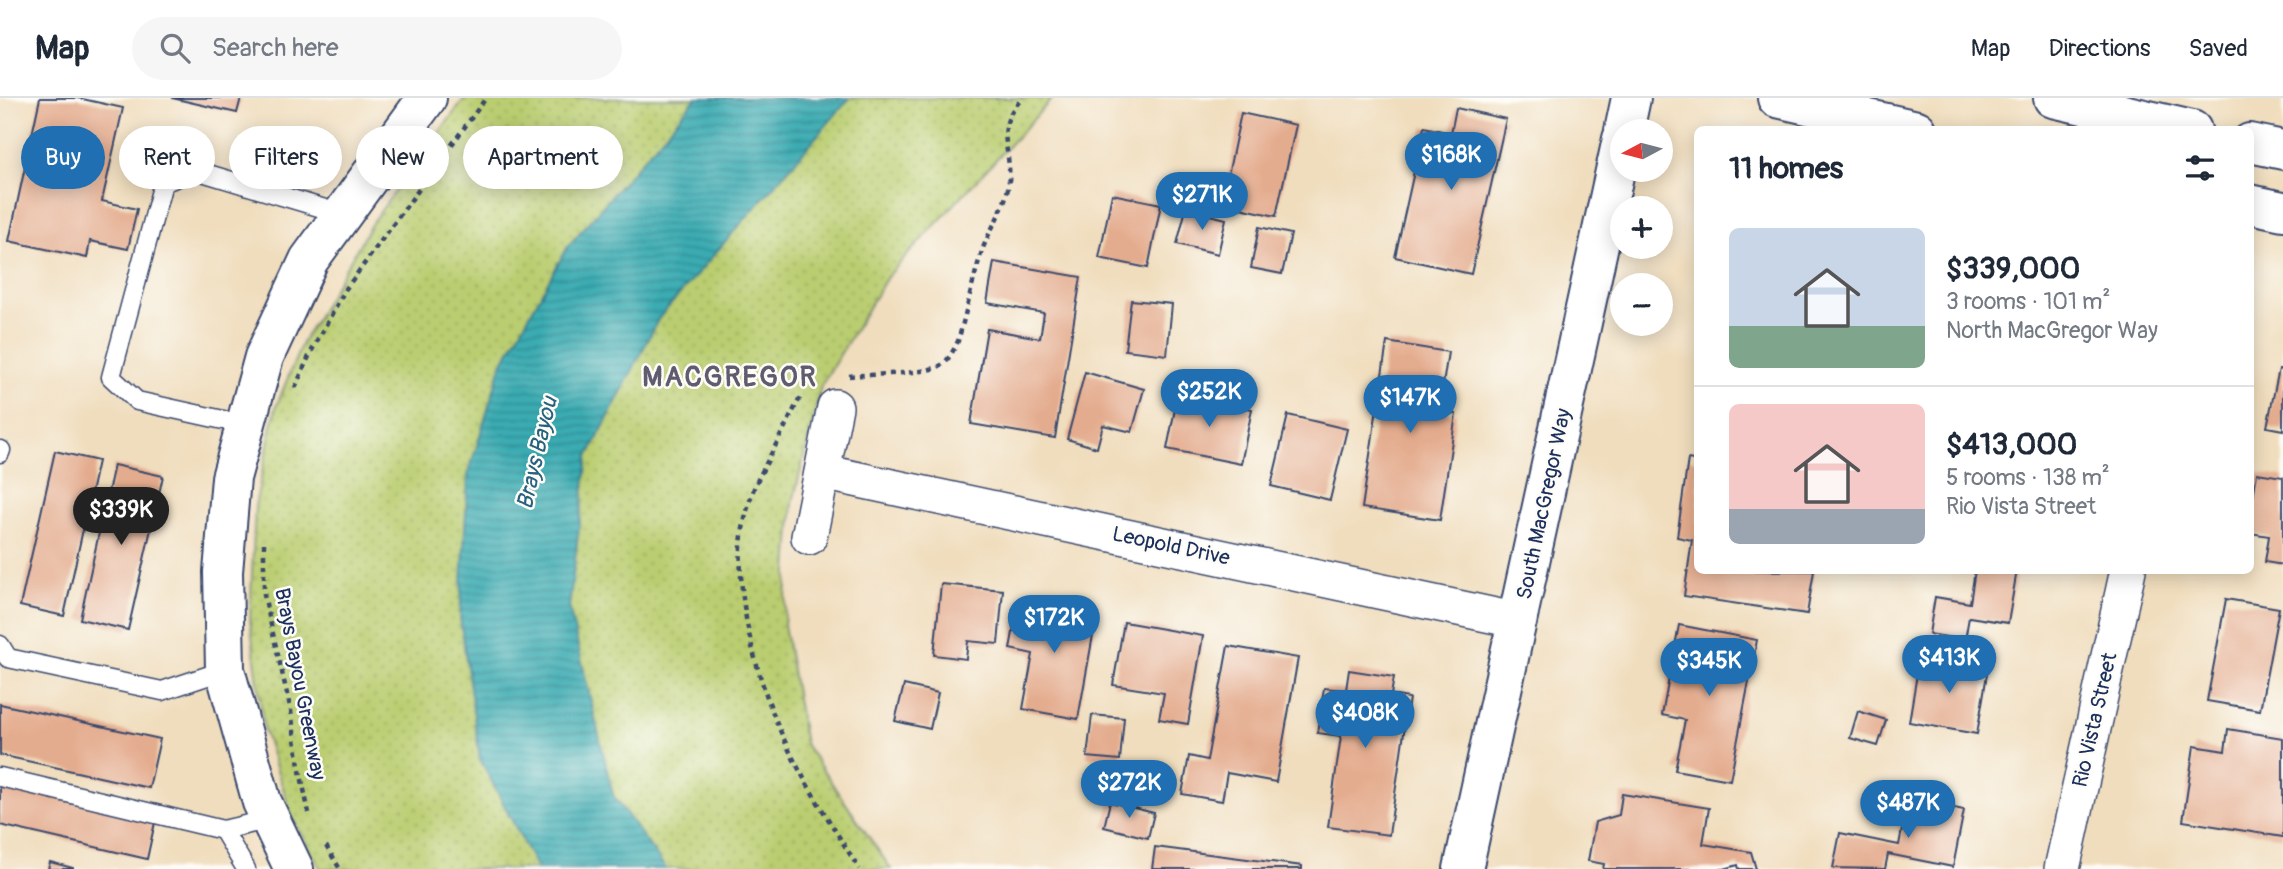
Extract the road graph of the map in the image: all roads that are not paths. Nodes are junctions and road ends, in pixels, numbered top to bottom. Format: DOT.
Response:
graph roads {
  1 [pos="1631,98"];
  2 [pos="1777,98"];
  3 [pos="2053,98"];
  4 [pos="422,100"];
  5 [pos="1627,119"];
  6 [pos="1900,126"];
  7 [pos="2175,126"];
  8 [pos="2254,144"];
  9 [pos="2283,150"];
  10 [pos="1613,182"];
  11 [pos="2254,205"];
  12 [pos="2283,211"];
  13 [pos="342,214"];
  14 [pos="836,392"];
  15 [pos="246,425"];
  16 [pos="822,472"];
  17 [pos="809,537"];
  18 [pos="2127,574"];
  19 [pos="1519,621"];
  20 [pos="0,645"];
  21 [pos="225,670"];
  22 [pos="0,777"];
  23 [pos="271,819"];
  24 [pos="223,830"];
  25 [pos="246,869"];
  26 [pos="294,869"];
  27 [pos="1463,869"];
  28 [pos="2062,869"];
  1 -- 5 [label="main road"];
  2 -- 6 [label="main road"];
  3 -- 7 [label="main road"];
  4 -- 13 [label="main road"];
  8 -- 9 [label="main road"];
  10 -- 19 [label="main road, South MacGregor Way"];
  11 -- 12 [label="main road"];
  13 -- 15 [label="main road"];
  13 -- 15 [label="lane"];
  14 -- 16 [label="street"];
  15 -- 21 [label="main road"];
  16 -- 17 [label="street"];
  16 -- 19 [label="street, Leopold Drive"];
  18 -- 28 [label="street, Rio Vista Street"];
  19 -- 27 [label="main road, South MacGregor Way"];
  20 -- 21 [label="lane"];
  21 -- 23 [label="main road"];
  22 -- 24 [label="lane"];
  23 -- 24 [label="lane"];
  23 -- 26 [label="main road"];
  24 -- 25 [label="lane"];
}
